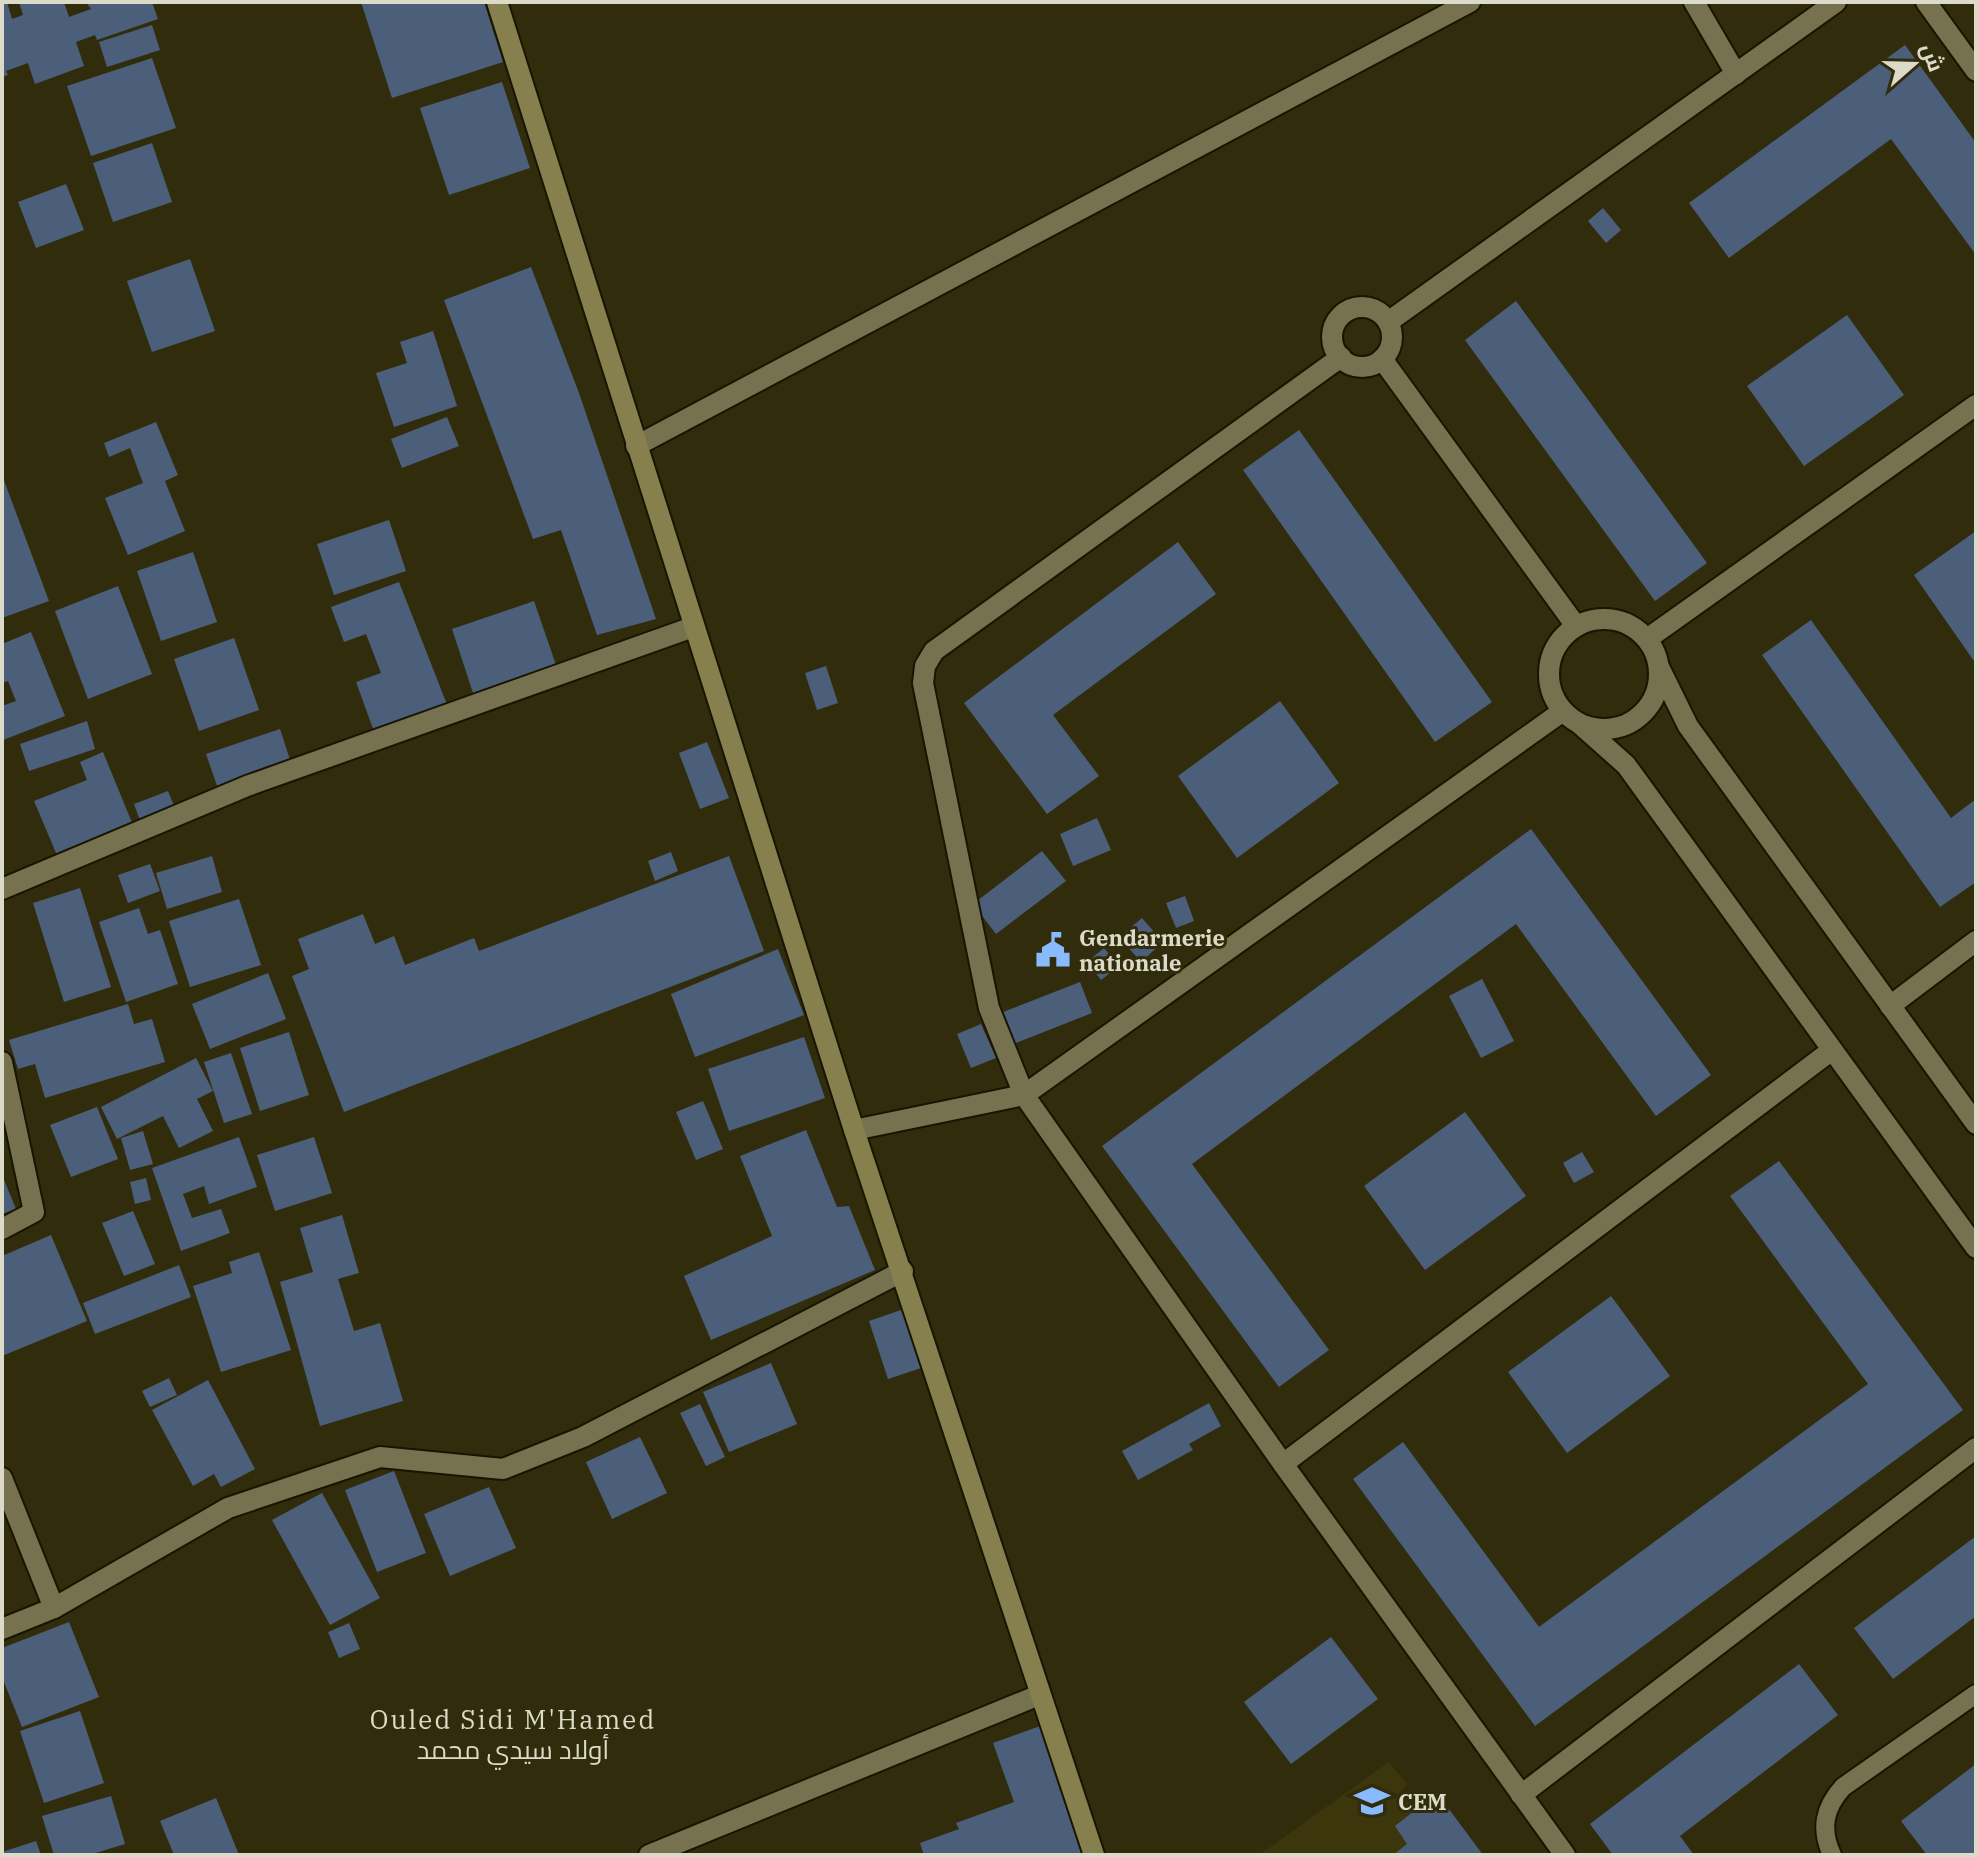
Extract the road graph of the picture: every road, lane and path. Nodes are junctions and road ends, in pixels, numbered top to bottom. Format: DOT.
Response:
graph roads {
  1 [pos="497,2"];
  2 [pos="1470,2"];
  3 [pos="1694,2"];
  4 [pos="1836,2"];
  5 [pos="1926,2"];
  6 [pos="1976,71"];
  7 [pos="1736,74"];
  8 [pos="1388,322"];
  9 [pos="1341,357"];
  10 [pos="1382,359"];
  11 [pos="1976,405"];
  12 [pos="636,446"];
  13 [pos="1576,626"];
  14 [pos="693,627"];
  15 [pos="1647,639"];
  16 [pos="1659,667"];
  17 [pos="1563,711"];
  18 [pos="1581,725"];
  19 [pos="2,889"];
  20 [pos="1976,941"];
  21 [pos="1890,1006"];
  22 [pos="1832,1050"];
  23 [pos="2,1062"];
  24 [pos="1024,1095"];
  25 [pos="1976,1124"];
  26 [pos="854,1130"];
  27 [pos="2,1229"];
  28 [pos="1976,1248"];
  29 [pos="903,1271"];
  30 [pos="1976,1448"];
  31 [pos="1283,1464"];
  32 [pos="2,1478"];
  33 [pos="54,1608"];
  34 [pos="2,1629"];
  35 [pos="1976,1694"];
  36 [pos="1039,1695"];
  37 [pos="1521,1795"];
  38 [pos="649,1855"];
  39 [pos="1094,1855"];
  40 [pos="1565,1855"];
  41 [pos="1832,1855"];
  1 -- 12 [label="main road"];
  2 -- 12 [label="street"];
  3 -- 7 [label="street"];
  4 -- 7 [label="street"];
  5 -- 6 [label="street"];
  7 -- 8 [label="street"];
  8 -- 9 [label="street"];
  8 -- 10 [label="street"];
  9 -- 10 [label="street"];
  9 -- 24 [label="street"];
  10 -- 13 [label="street"];
  11 -- 15 [label="street"];
  12 -- 14 [label="main road"];
  13 -- 15 [label="street"];
  13 -- 17 [label="street"];
  14 -- 19 [label="street"];
  14 -- 26 [label="main road"];
  15 -- 16 [label="street"];
  16 -- 18 [label="street"];
  16 -- 21 [label="street"];
  17 -- 18 [label="street"];
  17 -- 24 [label="street"];
  18 -- 22 [label="street"];
  20 -- 21 [label="street"];
  21 -- 25 [label="street"];
  22 -- 28 [label="street"];
  22 -- 31 [label="street"];
  23 -- 27 [label="street"];
  24 -- 26 [label="street"];
  24 -- 31 [label="street"];
  26 -- 29 [label="main road"];
  29 -- 33 [label="street"];
  29 -- 36 [label="main road"];
  30 -- 37 [label="street"];
  31 -- 37 [label="street"];
  32 -- 33 [label="street"];
  33 -- 34 [label="street"];
  35 -- 41 [label="lane"];
  36 -- 38 [label="street"];
  36 -- 39 [label="main road"];
  37 -- 40 [label="street"];
}
